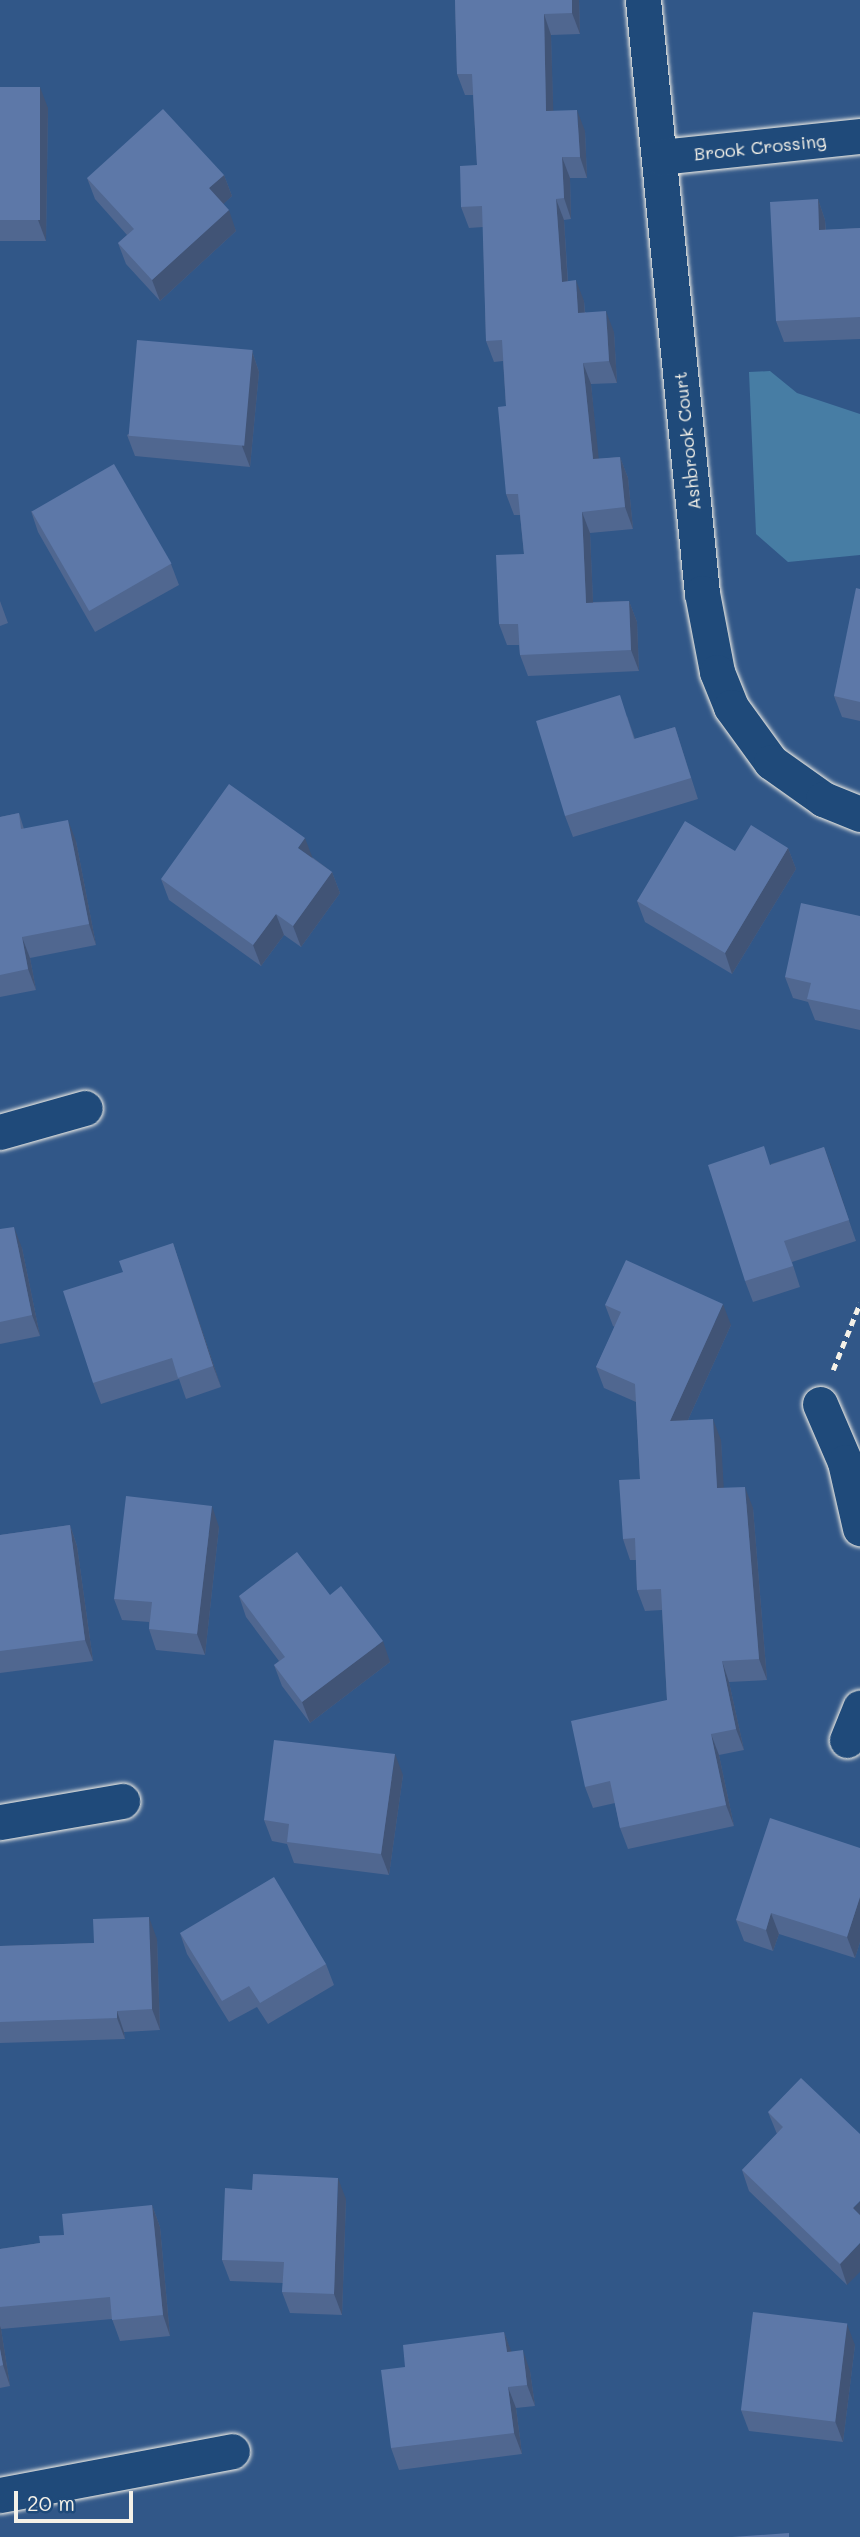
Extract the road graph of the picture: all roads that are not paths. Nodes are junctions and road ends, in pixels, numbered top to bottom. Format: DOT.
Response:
graph roads {
  1 [pos="643,0"];
  2 [pos="860,136"];
  3 [pos="660,157"];
  4 [pos="860,814"];
  5 [pos="85,1108"];
  6 [pos="0,1132"];
  7 [pos="820,1404"];
  8 [pos="860,1528"];
  9 [pos="860,1708"];
  10 [pos="847,1740"];
  11 [pos="122,1801"];
  12 [pos="0,1822"];
  13 [pos="232,2451"];
  14 [pos="0,2495"];
  1 -- 3 [label="street, Ashbrook Court"];
  2 -- 3 [label="street, Brook Crossing"];
  3 -- 4 [label="street, Ashbrook Court"];
  5 -- 6 [label="street"];
  7 -- 8 [label="street"];
  9 -- 10 [label="street"];
  11 -- 12 [label="street"];
  13 -- 14 [label="street"];
}
